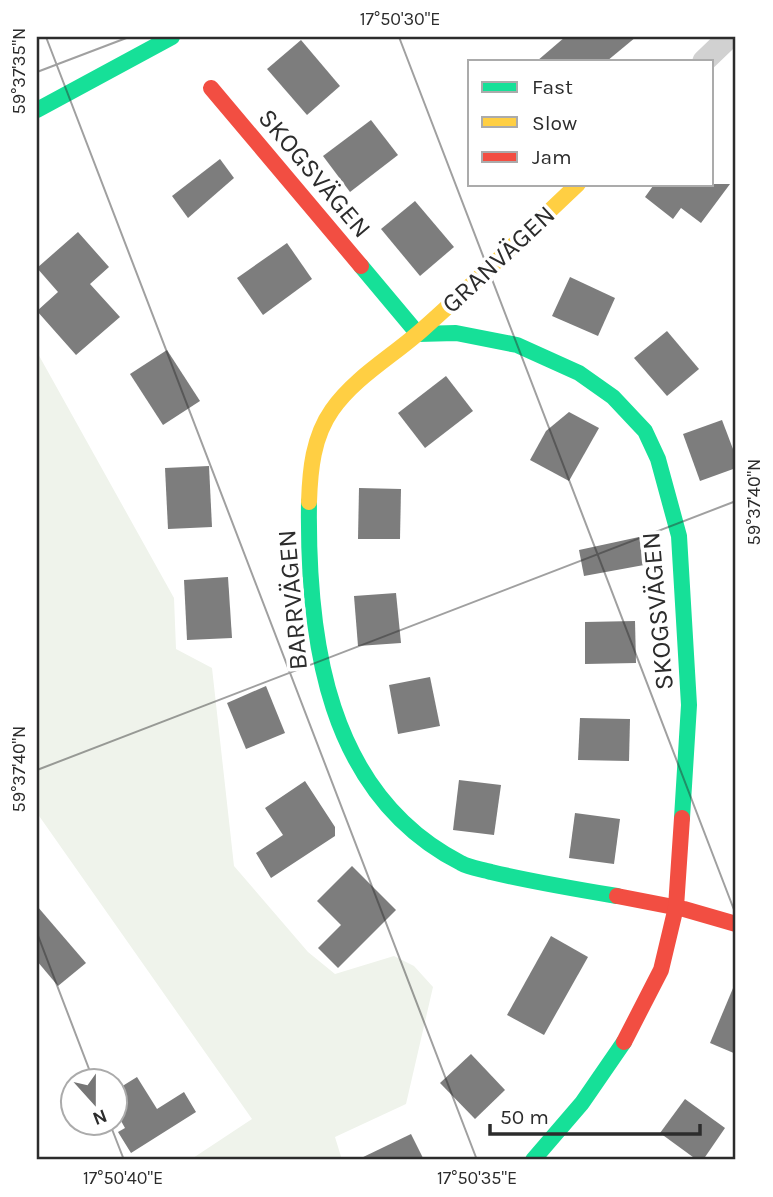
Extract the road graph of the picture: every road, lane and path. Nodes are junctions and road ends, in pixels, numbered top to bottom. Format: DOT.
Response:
graph roads {
  1 [pos="172,37"];
  2 [pos="733,38"];
  3 [pos="705,60"];
  4 [pos="211,88"];
  5 [pos="37,110"];
  6 [pos="576,186"];
  7 [pos="418,334"];
  8 [pos="676,906"];
  9 [pos="736,924"];
  10 [pos="533,1160"];
  1 -- 5 [label="street"];
  2 -- 3 [label="street"];
  4 -- 7 [label="street, SKOGSVÄGEN"];
  6 -- 7 [label="street, GRANVÄGEN"];
  7 -- 8 [label="street, SKOGSVÄGEN"];
  7 -- 8 [label="street, BARRVÄGEN"];
  8 -- 9 [label="street, BARRVÄGEN"];
  8 -- 10 [label="street, SKOGSVÄGEN"];
}
